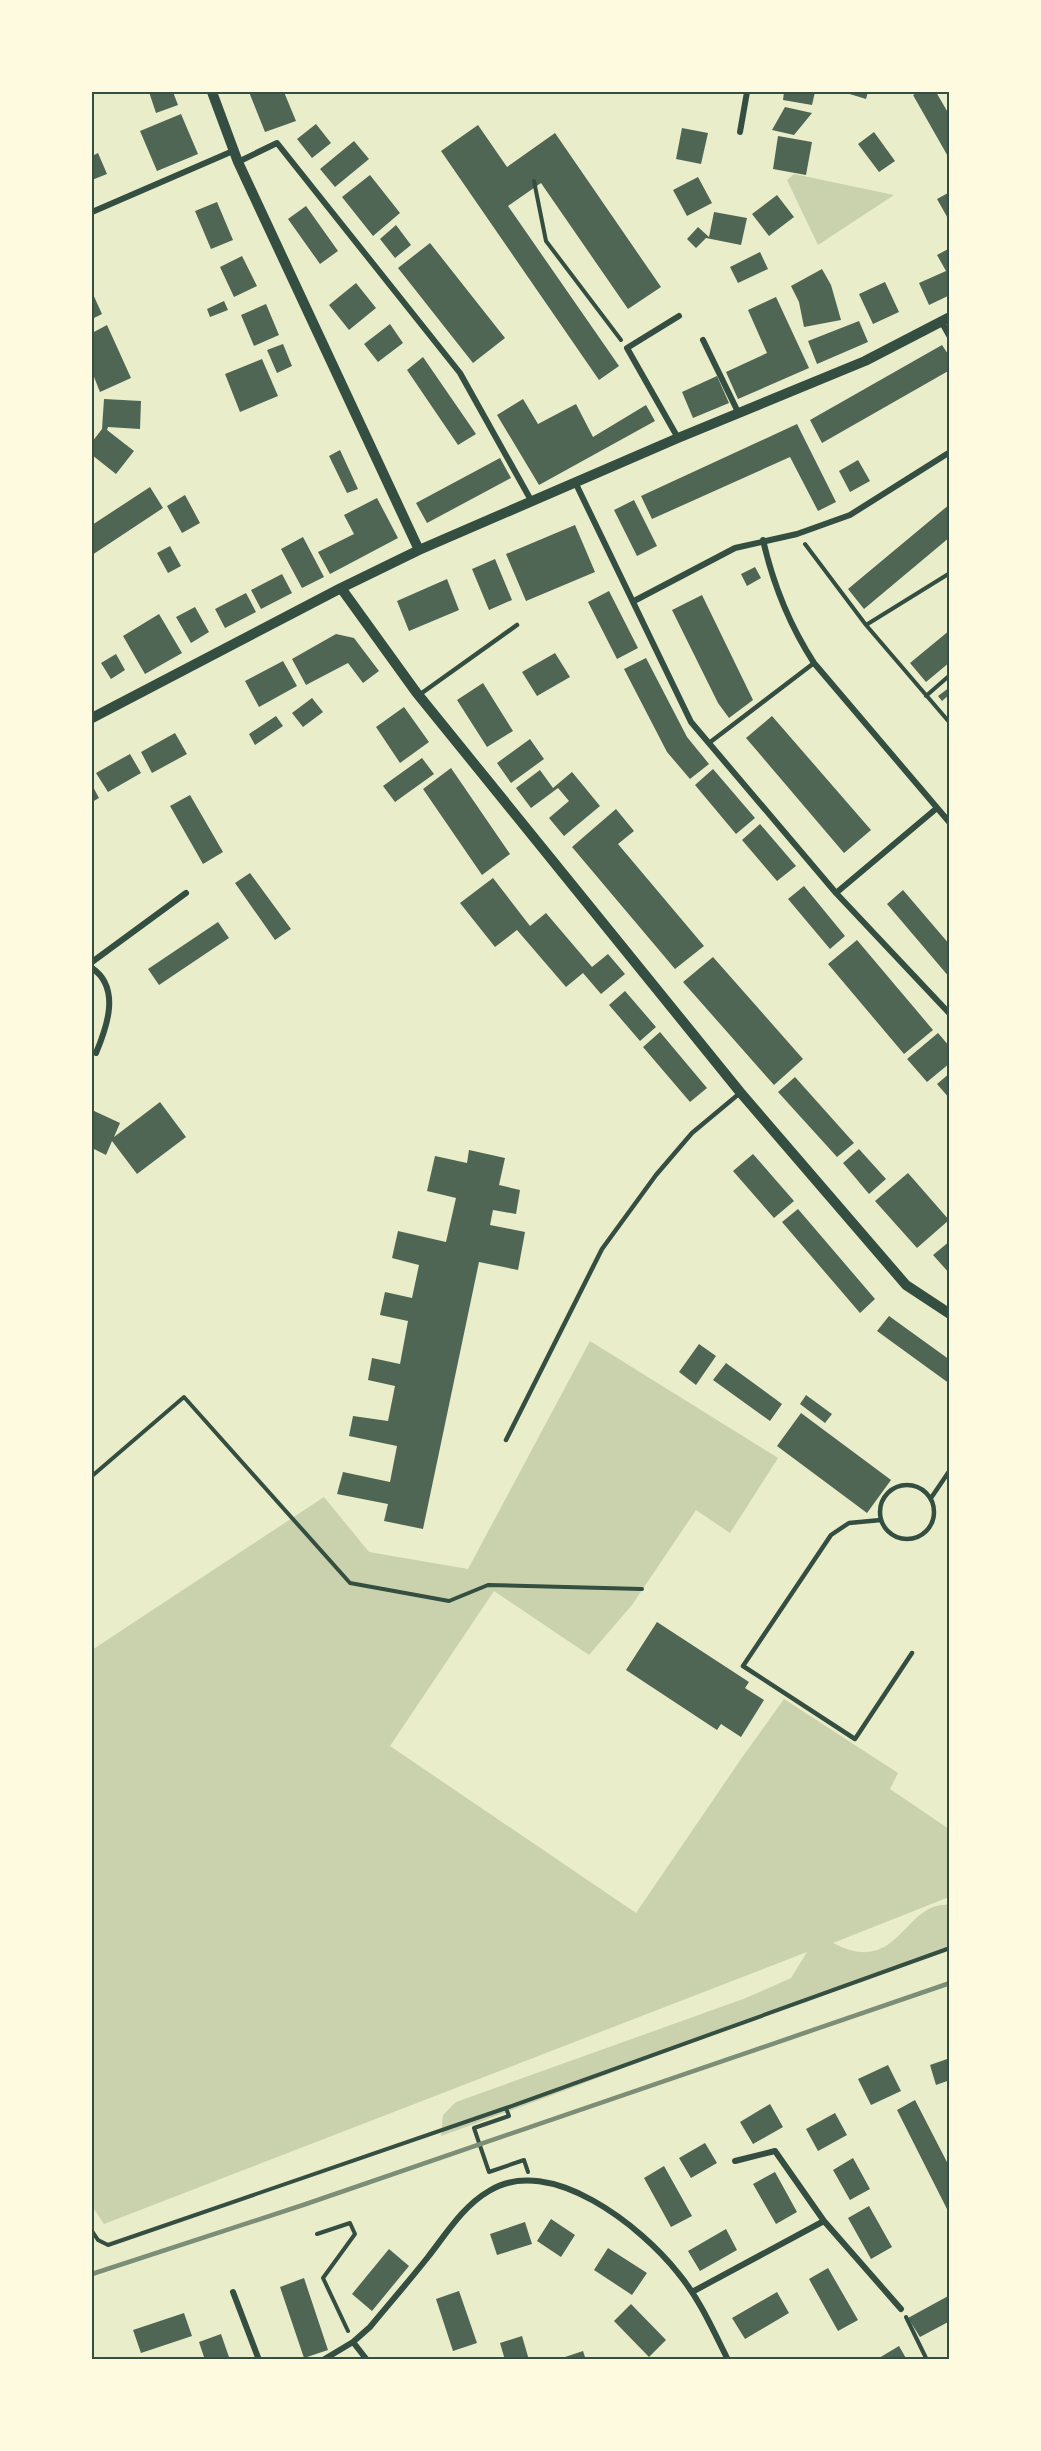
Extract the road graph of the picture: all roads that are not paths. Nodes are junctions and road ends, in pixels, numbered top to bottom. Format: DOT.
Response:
graph roads {
  1 [pos="212,92"];
  2 [pos="747,92"];
  3 [pos="740,132"];
  4 [pos="233,151"];
  5 [pos="238,162"];
  6 [pos="92,212"];
  7 [pos="680,316"];
  8 [pos="945,319"];
  9 [pos="950,337"];
  10 [pos="703,340"];
  11 [pos="739,414"];
  12 [pos="678,438"];
  13 [pos="950,452"];
  14 [pos="576,484"];
  15 [pos="532,502"];
  16 [pos="763,540"];
  17 [pos="419,550"];
  18 [pos="341,588"];
  19 [pos="634,601"];
  20 [pos="517,625"];
  21 [pos="814,663"];
  22 [pos="419,695"];
  23 [pos="92,718"];
  24 [pos="709,743"];
  25 [pos="937,808"];
  26 [pos="950,823"];
  27 [pos="186,892"];
  28 [pos="836,892"];
  29 [pos="92,962"];
  30 [pos="92,968"];
  31 [pos="950,1014"];
  32 [pos="96,1053"];
  33 [pos="740,1092"];
  34 [pos="950,1314"];
  35 [pos="506,1440"];
  36 [pos="950,1470"];
  37 [pos="931,1498"];
  38 [pos="881,1520"];
  39 [pos="912,1653"];
  40 [pos="735,2161"];
  41 [pos="824,2221"];
  42 [pos="233,2292"];
  43 [pos="692,2292"];
  44 [pos="901,2308"];
  45 [pos="353,2342"];
  46 [pos="259,2360"];
  47 [pos="322,2360"];
  48 [pos="367,2360"];
  49 [pos="728,2360"];
  1 -- 4 [label="street"];
  2 -- 3 [label="street"];
  4 -- 5 [label="street"];
  4 -- 6 [label="street"];
  5 -- 15 [label="street"];
  5 -- 17 [label="street"];
  7 -- 12 [label="street"];
  8 -- 9 [label="street"];
  8 -- 11 [label="street"];
  10 -- 11 [label="street"];
  11 -- 12 [label="street"];
  12 -- 14 [label="street"];
  13 -- 16 [label="street"];
  14 -- 15 [label="street"];
  14 -- 19 [label="street"];
  15 -- 17 [label="street"];
  16 -- 19 [label="street"];
  16 -- 21 [label="street"];
  17 -- 18 [label="street"];
  18 -- 22 [label="street"];
  18 -- 23 [label="street"];
  19 -- 24 [label="street"];
  20 -- 22 [label="lane"];
  21 -- 24 [label="lane"];
  21 -- 25 [label="street"];
  22 -- 33 [label="street"];
  24 -- 28 [label="street"];
  25 -- 26 [label="street"];
  25 -- 28 [label="street"];
  27 -- 29 [label="street"];
  28 -- 31 [label="street"];
  30 -- 32 [label="street"];
  33 -- 34 [label="street"];
  33 -- 35 [label="lane"];
  36 -- 37 [label="lane"];
  37 -- 38 [label="lane"];
  37 -- 38 [label="lane"];
  38 -- 39 [label="lane"];
  40 -- 41 [label="street"];
  41 -- 43 [label="street"];
  41 -- 44 [label="street"];
  42 -- 46 [label="street"];
  43 -- 45 [label="street"];
  43 -- 49 [label="street"];
  45 -- 47 [label="street"];
  45 -- 48 [label="street"];
}
